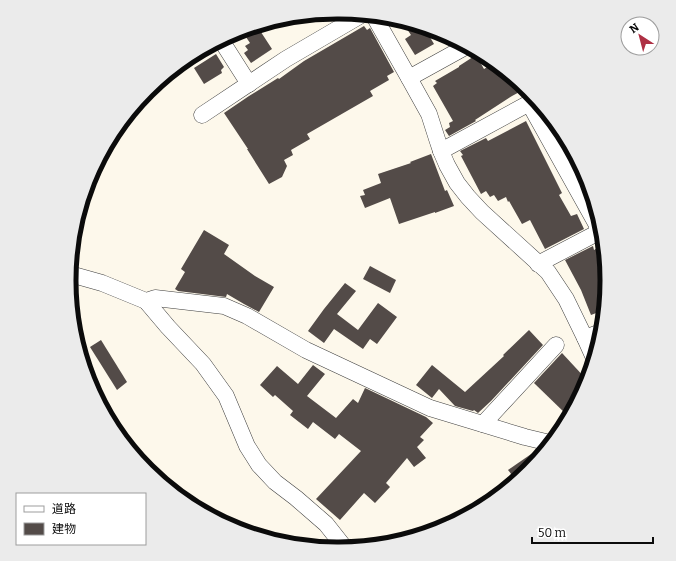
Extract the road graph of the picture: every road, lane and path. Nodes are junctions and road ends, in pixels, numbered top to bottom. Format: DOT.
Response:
graph roads {
  1 [pos="353,20"];
  2 [pos="377,22"];
  3 [pos="224,45"];
  4 [pos="460,49"];
  5 [pos="408,78"];
  6 [pos="249,84"];
  7 [pos="529,102"];
  8 [pos="537,111"];
  9 [pos="202,114"];
  10 [pos="442,151"];
  11 [pos="591,214"];
  12 [pos="595,234"];
  13 [pos="538,264"];
  14 [pos="76,276"];
  15 [pos="146,301"];
  16 [pos="593,335"];
  17 [pos="585,338"];
  18 [pos="556,345"];
  19 [pos="590,350"];
  20 [pos="483,424"];
  21 [pos="544,442"];
  22 [pos="340,542"];
  1 -- 6 [label="street"];
  2 -- 5 [label="street"];
  3 -- 6 [label="street"];
  4 -- 5 [label="street"];
  5 -- 10 [label="street"];
  6 -- 9 [label="street"];
  7 -- 10 [label="street"];
  8 -- 11 [label="street"];
  10 -- 13 [label="street"];
  12 -- 13 [label="street"];
  13 -- 17 [label="street"];
  14 -- 15 [label="street"];
  15 -- 20 [label="street"];
  15 -- 22 [label="street"];
  16 -- 17 [label="street"];
  17 -- 19 [label="street"];
  18 -- 20 [label="street"];
  20 -- 21 [label="street"];
}
